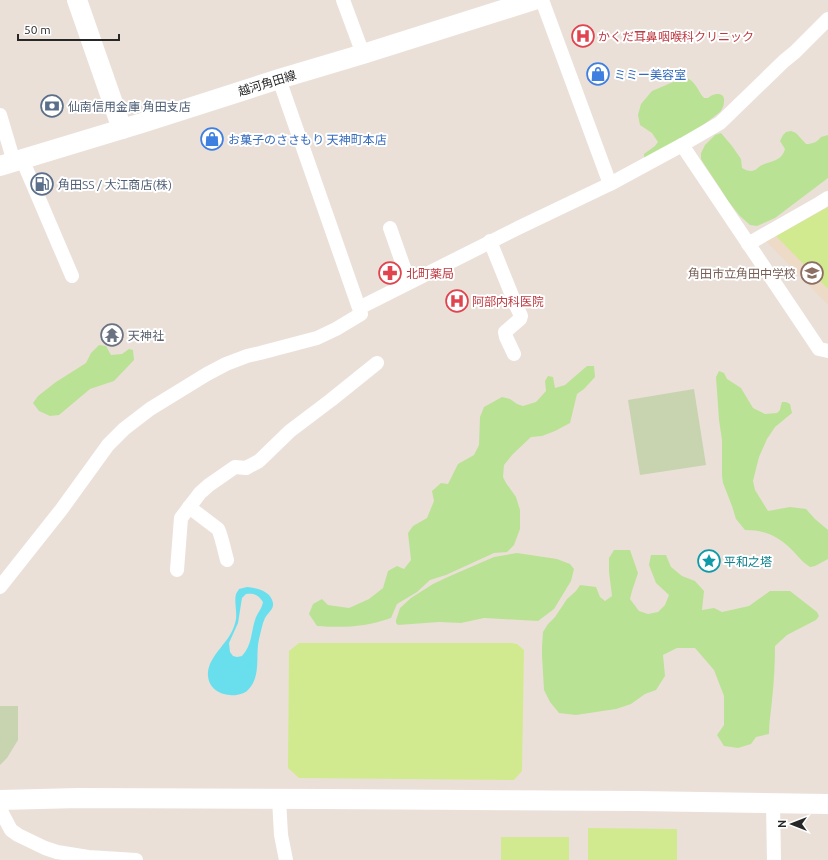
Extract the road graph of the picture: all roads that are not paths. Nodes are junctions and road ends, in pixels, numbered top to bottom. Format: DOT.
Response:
graph roads {
  1 [pos="77,0"];
  2 [pos="343,0"];
  3 [pos="534,0"];
  4 [pos="542,0"];
  5 [pos="828,19"];
  6 [pos="363,54"];
  7 [pos="279,79"];
  8 [pos="0,115"];
  9 [pos="122,129"];
  10 [pos="682,145"];
  11 [pos="12,162"];
  12 [pos="610,184"];
  13 [pos="828,198"];
  14 [pos="390,228"];
  15 [pos="490,242"];
  16 [pos="748,244"];
  17 [pos="72,276"];
  18 [pos="410,282"];
  19 [pos="361,314"];
  20 [pos="828,351"];
  21 [pos="514,354"];
  22 [pos="377,362"];
  23 [pos="189,507"];
  24 [pos="227,560"];
  25 [pos="177,570"];
  26 [pos="0,587"];
  27 [pos="279,799"];
  28 [pos="0,800"];
  29 [pos="773,803"];
  30 [pos="828,804"];
  31 [pos="136,860"];
  32 [pos="286,860"];
  33 [pos="774,860"];
  1 -- 9 [label="street"];
  2 -- 6 [label="street"];
  3 -- 6 [label="street, 越河角田線"];
  4 -- 12 [label="street"];
  5 -- 10 [label="street"];
  6 -- 7 [label="street, 越河角田線"];
  7 -- 9 [label="street, 越河角田線"];
  7 -- 18 [label="street"];
  8 -- 11 [label="street"];
  9 -- 11 [label="street, 越河角田線"];
  10 -- 12 [label="street"];
  10 -- 16 [label="street"];
  11 -- 17 [label="street"];
  12 -- 15 [label="street"];
  13 -- 16 [label="street"];
  14 -- 18 [label="street"];
  15 -- 18 [label="street"];
  15 -- 21 [label="street"];
  16 -- 20 [label="street"];
  19 -- 26 [label="street"];
  22 -- 23 [label="street"];
  23 -- 24 [label="street"];
  23 -- 25 [label="street"];
  27 -- 28 [label="street"];
  27 -- 29 [label="street"];
  27 -- 32 [label="street"];
  28 -- 31 [label="street"];
  29 -- 30 [label="street"];
  29 -- 33 [label="street"];
}
